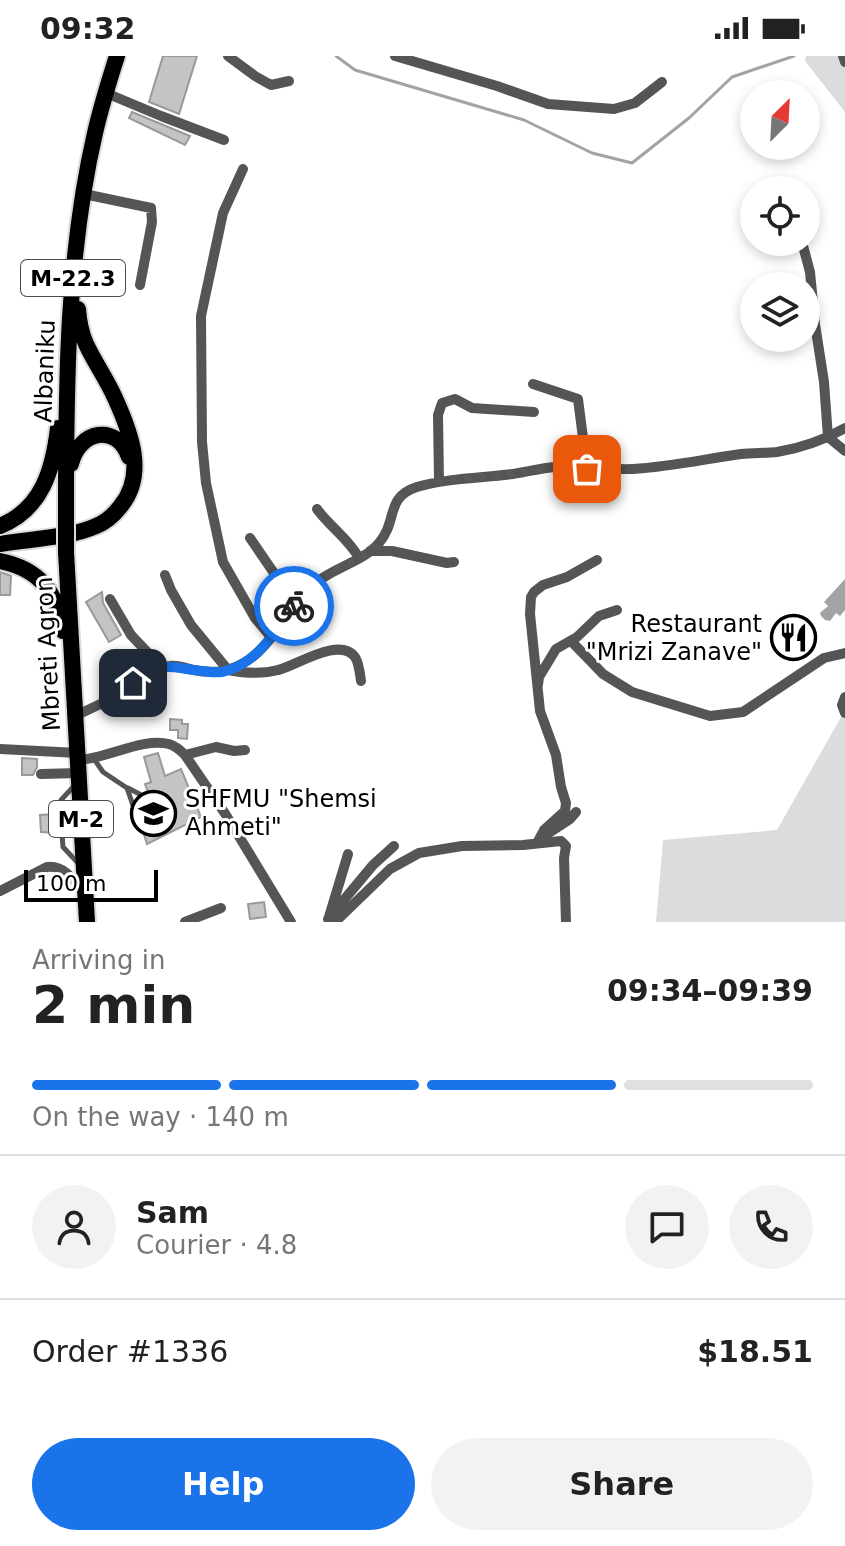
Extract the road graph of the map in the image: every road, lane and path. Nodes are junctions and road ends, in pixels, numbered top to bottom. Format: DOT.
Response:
graph roads {
  1 [pos="117,56"];
  2 [pos="228,56"];
  3 [pos="395,56"];
  4 [pos="843,56"];
  5 [pos="845,62"];
  6 [pos="289,81"];
  7 [pos="662,82"];
  8 [pos="106,93"];
  9 [pos="224,140"];
  10 [pos="243,169"];
  11 [pos="84,194"];
  12 [pos="806,256"];
  13 [pos="73,272"];
  14 [pos="140,285"];
  15 [pos="70,335"];
  16 [pos="533,384"];
  17 [pos="534,412"];
  18 [pos="845,428"];
  19 [pos="828,437"];
  20 [pos="845,451"];
  21 [pos="587,469"];
  22 [pos="439,482"];
  23 [pos="129,495"];
  24 [pos="66,505"];
  25 [pos="317,509"];
  26 [pos="0,526"];
  27 [pos="250,538"];
  28 [pos="0,544"];
  29 [pos="370,551"];
  30 [pos="66,552"];
  31 [pos="359,558"];
  32 [pos="597,560"];
  33 [pos="0,561"];
  34 [pos="454,562"];
  35 [pos="165,575"];
  36 [pos="110,599"];
  37 [pos="297,602"];
  38 [pos="617,610"];
  39 [pos="271,637"];
  40 [pos="571,641"];
  41 [pos="845,653"];
  42 [pos="156,669"];
  43 [pos="228,670"];
  44 [pos="73,672"];
  45 [pos="361,681"];
  46 [pos="537,686"];
  47 [pos="845,697"];
  48 [pos="845,713"];
  49 [pos="75,716"];
  50 [pos="0,749"];
  51 [pos="245,750"];
  52 [pos="185,755"];
  53 [pos="82,765"];
  54 [pos="41,774"];
  55 [pos="127,788"];
  56 [pos="147,798"];
  57 [pos="61,812"];
  58 [pos="576,812"];
  59 [pos="137,817"];
  60 [pos="62,834"];
  61 [pos="537,843"];
  62 [pos="394,846"];
  63 [pos="348,854"];
  64 [pos="84,869"];
  65 [pos="0,891"];
  66 [pos="85,894"];
  67 [pos="221,908"];
  68 [pos="330,921"];
  69 [pos="87,922"];
  70 [pos="185,922"];
  71 [pos="291,922"];
  72 [pos="566,922"];
  1 -- 8 [label="main road, Albaniku / M-22.3"];
  2 -- 6 [label="street"];
  3 -- 7 [label="street"];
  4 -- 5 [label="street"];
  8 -- 9 [label="street"];
  8 -- 11 [label="main road, Albaniku / M-22.3"];
  10 -- 39 [label="street"];
  11 -- 13 [label="main road, Albaniku / M-22.3"];
  11 -- 14 [label="street"];
  12 -- 19 [label="street"];
  13 -- 15 [label="main road, Albaniku / M-22.3"];
  13 -- 23 [label="main road"];
  15 -- 24 [label="main road, Albaniku / M-22.3"];
  15 -- 26 [label="main road"];
  16 -- 21 [label="street"];
  17 -- 22 [label="street"];
  18 -- 19 [label="street"];
  19 -- 20 [label="street"];
  19 -- 21 [label="street"];
  21 -- 22 [label="street"];
  22 -- 29 [label="street"];
  23 -- 24 [label="main road, M-2"];
  23 -- 28 [label="main road"];
  24 -- 30 [label="main road, Albaniku / M-2, bridge"];
  25 -- 31 [label="street"];
  27 -- 37 [label="street"];
  29 -- 31 [label="street"];
  29 -- 34 [label="street"];
  30 -- 44 [label="main road, Mbreti Agron / M-2"];
  31 -- 37 [label="street"];
  32 -- 46 [label="street"];
  33 -- 44 [label="main road, M-2"];
  35 -- 43 [label="street"];
  36 -- 42 [label="street"];
  37 -- 39 [label="street"];
  38 -- 40 [label="street"];
  39 -- 43 [label="street"];
  40 -- 41 [label="street"];
  40 -- 46 [label="street"];
  42 -- 43 [label="street"];
  42 -- 49 [label="street"];
  43 -- 45 [label="street"];
  44 -- 49 [label="main road, Mbreti Agron / M-2"];
  46 -- 61 [label="street"];
  47 -- 48 [label="street"];
  49 -- 53 [label="main road, Mbreti Agron / M-2"];
  50 -- 53 [label="street, Mbreti Agron"];
  51 -- 52 [label="street"];
  52 -- 53 [label="street"];
  52 -- 71 [label="street"];
  53 -- 54 [label="street"];
  53 -- 55 [label="lane"];
  53 -- 57 [label="lane"];
  53 -- 64 [label="main road, Mbreti Agron / M-2"];
  55 -- 56 [label="lane"];
  55 -- 59 [label="lane"];
  58 -- 61 [label="street"];
  60 -- 64 [label="lane"];
  61 -- 68 [label="street"];
  61 -- 72 [label="street"];
  62 -- 68 [label="street"];
  63 -- 68 [label="street"];
  64 -- 66 [label="main road, Mbreti Agron / M-2"];
  65 -- 66 [label="street"];
  66 -- 69 [label="main road, Mbreti Agron / M-2"];
  67 -- 70 [label="street"];
}
